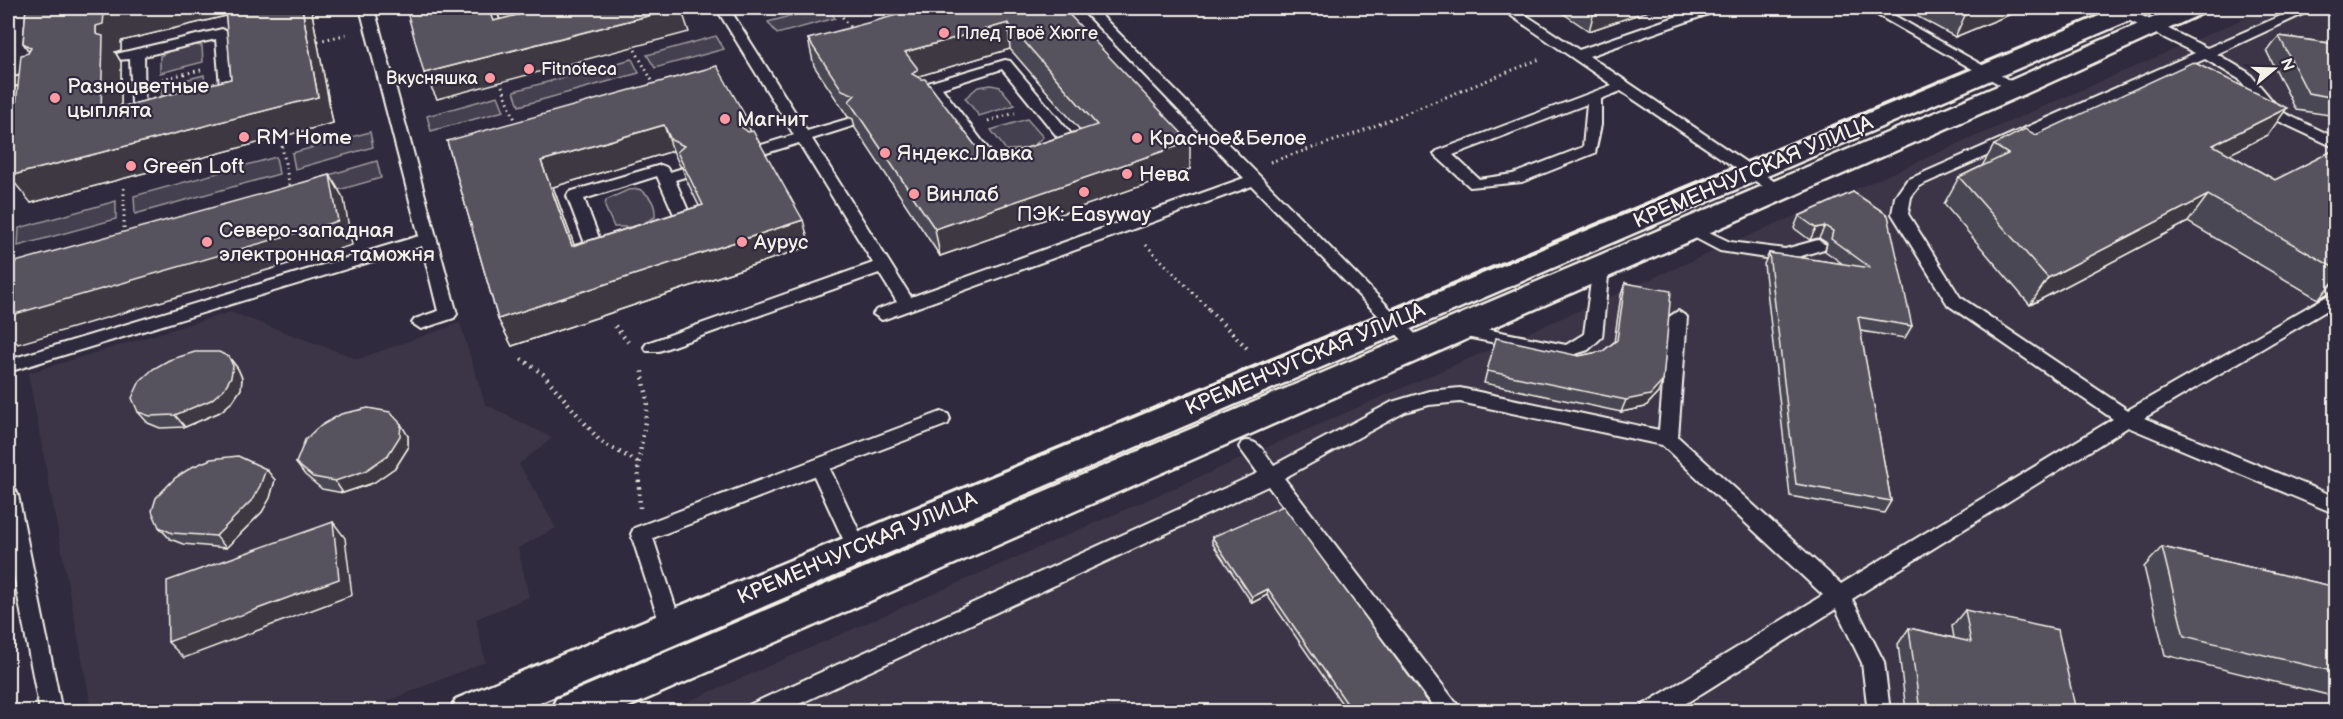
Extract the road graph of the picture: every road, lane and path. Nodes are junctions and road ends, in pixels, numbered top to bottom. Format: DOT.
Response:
graph roads {
  1 [pos="367,8"];
  2 [pos="503,8"];
  3 [pos="723,8"];
  4 [pos="836,8"];
  5 [pos="1088,8"];
  6 [pos="1507,8"];
  7 [pos="1712,8"];
  8 [pos="1872,8"];
  9 [pos="2194,8"];
  10 [pos="2309,8"];
  11 [pos="2139,16"];
  12 [pos="534,28"];
  13 [pos="853,31"];
  14 [pos="356,32"];
  15 [pos="318,41"];
  16 [pos="635,50"];
  17 [pos="1570,52"];
  18 [pos="137,53"];
  19 [pos="2208,53"];
  20 [pos="121,57"];
  21 [pos="225,64"];
  22 [pos="41,75"];
  23 [pos="2002,80"];
  24 [pos="8,83"];
  25 [pos="138,85"];
  26 [pos="502,86"];
  27 [pos="1622,86"];
  28 [pos="660,96"];
  29 [pos="1594,98"];
  30 [pos="1039,105"];
  31 [pos="206,106"];
  32 [pos="161,117"];
  33 [pos="851,122"];
  34 [pos="965,129"];
  35 [pos="520,135"];
  36 [pos="803,137"];
  37 [pos="2336,144"];
  38 [pos="282,146"];
  39 [pos="757,151"];
  40 [pos="1052,154"];
  41 [pos="1020,165"];
  42 [pos="683,173"];
  43 [pos="1250,175"];
  44 [pos="666,178"];
  45 [pos="1766,182"];
  46 [pos="124,188"];
  47 [pos="292,199"];
  48 [pos="1128,226"];
  49 [pos="1690,228"];
  50 [pos="652,232"];
  51 [pos="427,239"];
  52 [pos="618,243"];
  53 [pos="1818,245"];
  54 [pos="124,246"];
  55 [pos="882,266"];
  56 [pos="1601,266"];
  57 [pos="2336,297"];
  58 [pos="907,305"];
  59 [pos="882,314"];
  60 [pos="1678,317"];
  61 [pos="1394,321"];
  62 [pos="421,323"];
  63 [pos="615,326"];
  64 [pos="1455,329"];
  65 [pos="630,345"];
  66 [pos="1417,345"];
  67 [pos="653,347"];
  68 [pos="1254,354"];
  69 [pos="521,359"];
  70 [pos="638,360"];
  71 [pos="8,366"];
  72 [pos="941,419"];
  73 [pos="2127,419"];
  74 [pos="1668,438"];
  75 [pos="1249,447"];
  76 [pos="639,463"];
  77 [pos="819,466"];
  78 [pos="1271,476"];
  79 [pos="8,495"];
  80 [pos="2336,506"];
  81 [pos="641,534"];
  82 [pos="857,548"];
  83 [pos="1840,597"];
  84 [pos="671,627"];
  85 [pos="51,711"];
  86 [pos="471,711"];
  87 [pos="572,711"];
  88 [pos="757,711"];
  89 [pos="1452,711"];
  90 [pos="1651,711"];
  91 [pos="1880,711"];
  1 -- 51 [label="lane"];
  2 -- 12 [label="lane"];
  3 -- 36 [label="lane"];
  4 -- 13 [label="path"];
  5 -- 43 [label="lane"];
  6 -- 17 [label="lane"];
  7 -- 17 [label="lane"];
  8 -- 23 [label="lane"];
  9 -- 11 [label="street, КРЕМЕНЧУГСКАЯ УЛИЦА"];
  10 -- 19 [label="lane"];
  11 -- 19 [label="lane"];
  11 -- 23 [label="street, КРЕМЕНЧУГСКАЯ УЛИЦА"];
  14 -- 15 [label="path"];
  16 -- 28 [label="path"];
  17 -- 27 [label="lane"];
  17 -- 43 [label="path"];
  18 -- 20 [label="lane"];
  18 -- 21 [label="lane"];
  18 -- 25 [label="lane"];
  19 -- 37 [label="lane"];
  19 -- 73 [label="lane"];
  21 -- 25 [label="path"];
  21 -- 31 [label="lane"];
  22 -- 24 [label="lane"];
  23 -- 45 [label="street, КРЕМЕНЧУГСКАЯ УЛИЦА"];
  25 -- 32 [label="lane"];
  26 -- 35 [label="path"];
  27 -- 29 [label="lane"];
  27 -- 45 [label="lane"];
  29 -- 29 [label="lane"];
  30 -- 34 [label="path"];
  30 -- 34 [label="lane"];
  30 -- 40 [label="lane"];
  33 -- 36 [label="lane"];
  34 -- 41 [label="lane"];
  36 -- 39 [label="lane"];
  36 -- 55 [label="lane"];
  38 -- 47 [label="path"];
  42 -- 44 [label="lane"];
  43 -- 48 [label="lane"];
  43 -- 61 [label="lane"];
  44 -- 50 [label="lane"];
  44 -- 52 [label="lane"];
  45 -- 49 [label="street, КРЕМЕНЧУГСКАЯ УЛИЦА"];
  45 -- 61 [label="street, КРЕМЕНЧУГСКАЯ УЛИЦА"];
  46 -- 54 [label="path"];
  48 -- 58 [label="lane"];
  48 -- 68 [label="path"];
  49 -- 53 [label="lane"];
  49 -- 56 [label="street, КРЕМЕНЧУГСКАЯ УЛИЦА"];
  51 -- 62 [label="lane"];
  51 -- 71 [label="lane"];
  55 -- 58 [label="lane"];
  55 -- 67 [label="lane"];
  56 -- 64 [label="street, КРЕМЕНЧУГСКАЯ УЛИЦА"];
  56 -- 64 [label="lane"];
  57 -- 73 [label="lane"];
  58 -- 59 [label="lane"];
  60 -- 74 [label="lane"];
  61 -- 66 [label="lane"];
  61 -- 82 [label="street, КРЕМЕНЧУГСКАЯ УЛИЦА"];
  63 -- 65 [label="path"];
  64 -- 66 [label="street, КРЕМЕНЧУГСКАЯ УЛИЦА"];
  66 -- 87 [label="street, КРЕМЕНЧУГСКАЯ УЛИЦА"];
  69 -- 76 [label="path"];
  70 -- 76 [label="path"];
  72 -- 77 [label="lane"];
  73 -- 80 [label="lane"];
  73 -- 83 [label="lane"];
  74 -- 78 [label="lane"];
  74 -- 83 [label="lane"];
  75 -- 78 [label="lane"];
  76 -- 81 [label="path"];
  77 -- 81 [label="lane"];
  77 -- 82 [label="lane"];
  78 -- 88 [label="lane"];
  78 -- 89 [label="lane"];
  79 -- 85 [label="lane"];
  81 -- 84 [label="lane"];
  82 -- 84 [label="street, КРЕМЕНЧУГСКАЯ УЛИЦА"];
  83 -- 90 [label="lane"];
  83 -- 91 [label="lane"];
  84 -- 86 [label="street, КРЕМЕНЧУГСКАЯ УЛИЦА"];
}
